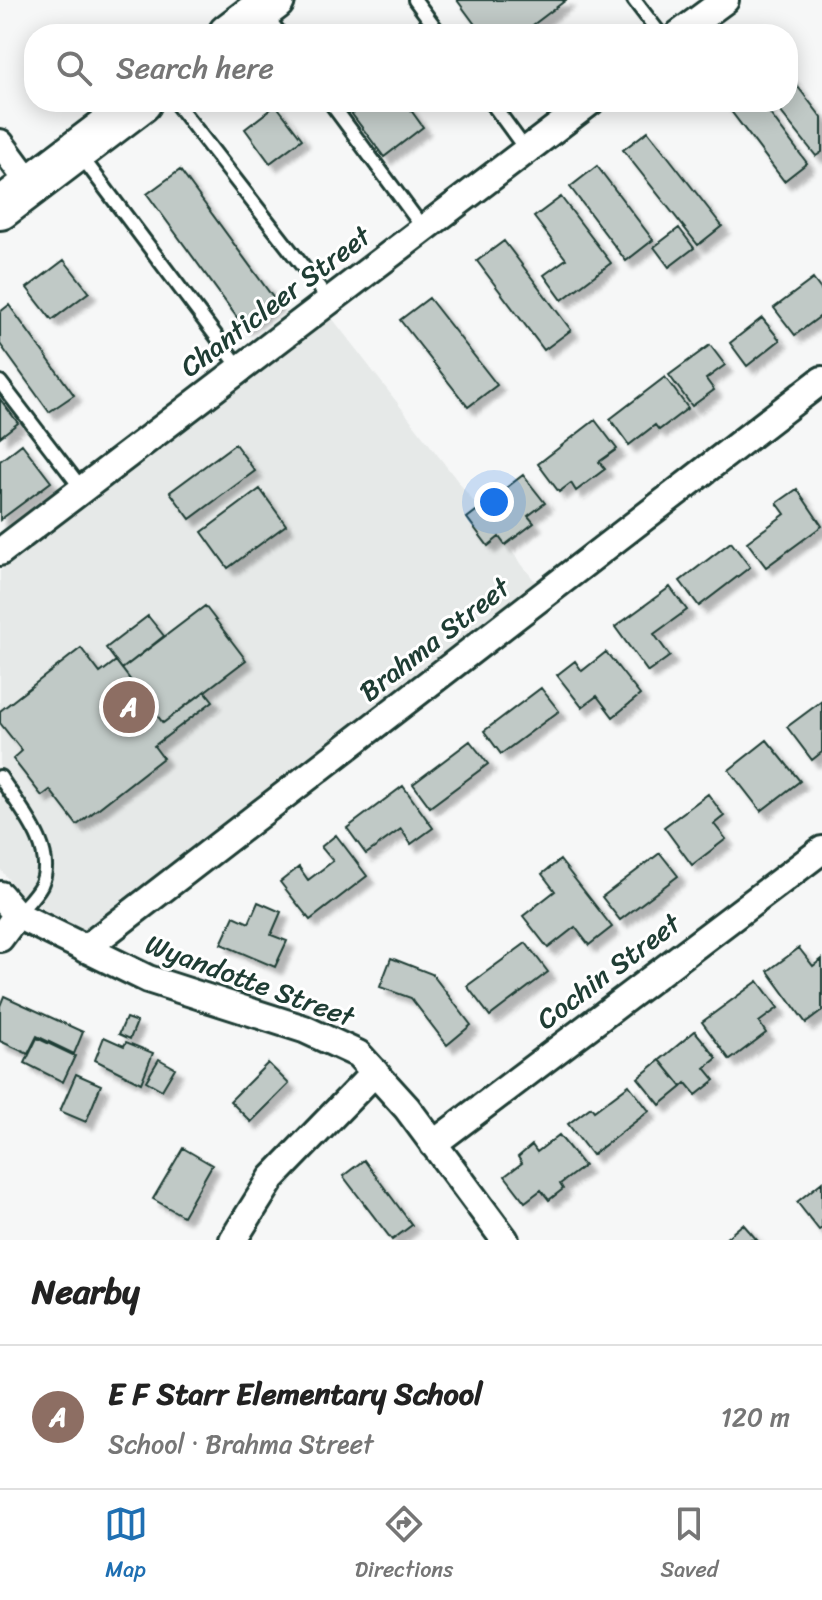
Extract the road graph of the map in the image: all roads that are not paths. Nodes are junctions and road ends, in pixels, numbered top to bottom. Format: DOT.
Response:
graph roads {
  1 [pos="415,0"];
  2 [pos="634,0"];
  3 [pos="720,1"];
  4 [pos="268,11"];
  5 [pos="246,24"];
  6 [pos="433,24"];
  7 [pos="652,24"];
  8 [pos="691,24"];
  9 [pos="128,112"];
  10 [pos="183,112"];
  11 [pos="337,112"];
  12 [pos="498,112"];
  13 [pos="577,112"];
  14 [pos="0,143"];
  15 [pos="526,150"];
  16 [pos="77,151"];
  17 [pos="31,185"];
  18 [pos="0,209"];
  19 [pos="423,228"];
  20 [pos="329,300"];
  21 [pos="240,368"];
  22 [pos="822,380"];
  23 [pos="0,382"];
  24 [pos="82,489"];
  25 [pos="0,552"];
  26 [pos="0,777"];
  27 [pos="822,850"];
  28 [pos="8,905"];
  29 [pos="0,938"];
  30 [pos="85,949"];
  31 [pos="375,1072"];
  32 [pos="433,1144"];
  33 [pos="233,1240"];
  34 [pos="505,1240"];
  1 -- 6 [label="lane"];
  2 -- 7 [label="lane"];
  3 -- 8 [label="street"];
  4 -- 5 [label="main road"];
  9 -- 16 [label="main road"];
  10 -- 20 [label="lane"];
  11 -- 19 [label="lane"];
  12 -- 15 [label="lane"];
  13 -- 15 [label="street, Chanticleer Street"];
  14 -- 17 [label="street"];
  15 -- 19 [label="street, Chanticleer Street"];
  16 -- 17 [label="main road"];
  16 -- 21 [label="lane"];
  17 -- 18 [label="main road"];
  19 -- 20 [label="street, Chanticleer Street"];
  20 -- 21 [label="street, Chanticleer Street"];
  21 -- 24 [label="street, Chanticleer Street"];
  22 -- 30 [label="street, Brahma Street"];
  23 -- 24 [label="lane"];
  24 -- 25 [label="street, Chanticleer Street"];
  26 -- 28 [label="lane"];
  27 -- 32 [label="street, Cochin Street"];
  28 -- 29 [label="street"];
  28 -- 30 [label="street, Wyandotte Street"];
  30 -- 31 [label="street, Wyandotte Street"];
  31 -- 32 [label="street, Wyandotte Street"];
  31 -- 33 [label="street"];
  32 -- 34 [label="street, Wyandotte Street"];
}
